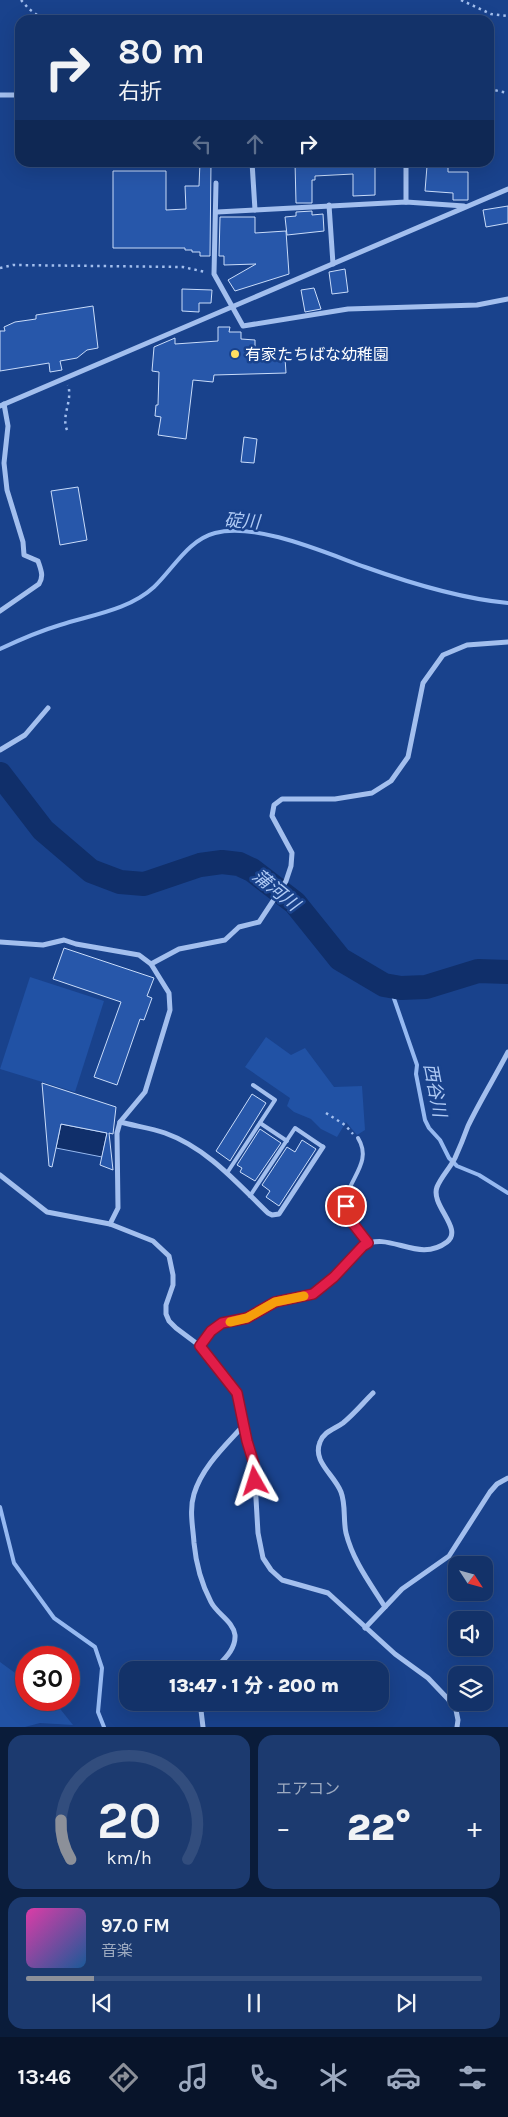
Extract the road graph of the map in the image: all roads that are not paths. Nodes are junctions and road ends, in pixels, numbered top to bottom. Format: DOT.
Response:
graph roads {
  1 [pos="0,95"];
  2 [pos="15,95"];
  3 [pos="252,167"];
  4 [pos="406,167"];
  5 [pos="216,183"];
  6 [pos="508,190"];
  7 [pos="406,202"];
  8 [pos="329,205"];
  9 [pos="467,207"];
  10 [pos="255,210"];
  11 [pos="217,212"];
  12 [pos="333,264"];
  13 [pos="508,299"];
  14 [pos="233,306"];
  15 [pos="2,405"];
  16 [pos="0,611"];
  17 [pos="508,642"];
  18 [pos="48,708"];
  19 [pos="0,750"];
  20 [pos="0,942"];
  21 [pos="151,964"];
  22 [pos="508,1052"];
  23 [pos="253,1085"];
  24 [pos="120,1122"];
  25 [pos="260,1123"];
  26 [pos="358,1138"];
  27 [pos="287,1140"];
  28 [pos="323,1146"];
  29 [pos="227,1173"];
  30 [pos="0,1175"];
  31 [pos="250,1196"];
  32 [pos="110,1224"];
  33 [pos="368,1243"];
  34 [pos="200,1346"];
  35 [pos="373,1393"];
  36 [pos="243,1426"];
  37 [pos="508,1478"];
  38 [pos="385,1607"];
  39 [pos="365,1628"];
  40 [pos="222,1661"];
  41 [pos="201,1711"];
  42 [pos="203,1727"];
  43 [pos="457,1727"];
  1 -- 2 [label="street"];
  3 -- 10 [label="street"];
  4 -- 7 [label="street"];
  5 -- 11 [label="street"];
  6 -- 9 [label="street"];
  7 -- 8 [label="street"];
  7 -- 9 [label="street"];
  8 -- 10 [label="street"];
  8 -- 12 [label="street"];
  9 -- 12 [label="street"];
  10 -- 11 [label="street"];
  11 -- 14 [label="street"];
  12 -- 14 [label="street"];
  13 -- 14 [label="street"];
  14 -- 15 [label="street"];
  15 -- 16 [label="street"];
  17 -- 21 [label="street"];
  18 -- 19 [label="street"];
  20 -- 21 [label="street"];
  21 -- 24 [label="street"];
  22 -- 33 [label="street"];
  23 -- 25 [label="lane"];
  24 -- 29 [label="street"];
  24 -- 32 [label="street"];
  25 -- 27 [label="lane"];
  25 -- 29 [label="lane"];
  26 -- 33 [label="lane"];
  27 -- 28 [label="lane"];
  27 -- 31 [label="lane"];
  28 -- 31 [label="street"];
  29 -- 31 [label="street"];
  30 -- 32 [label="street"];
  32 -- 34 [label="street"];
  33 -- 34 [label="street"];
  34 -- 36 [label="street"];
  35 -- 38 [label="street"];
  36 -- 39 [label="street"];
  36 -- 40 [label="street"];
  37 -- 38 [label="street"];
  38 -- 39 [label="street"];
  39 -- 43 [label="street"];
  41 -- 42 [label="street"];
}
